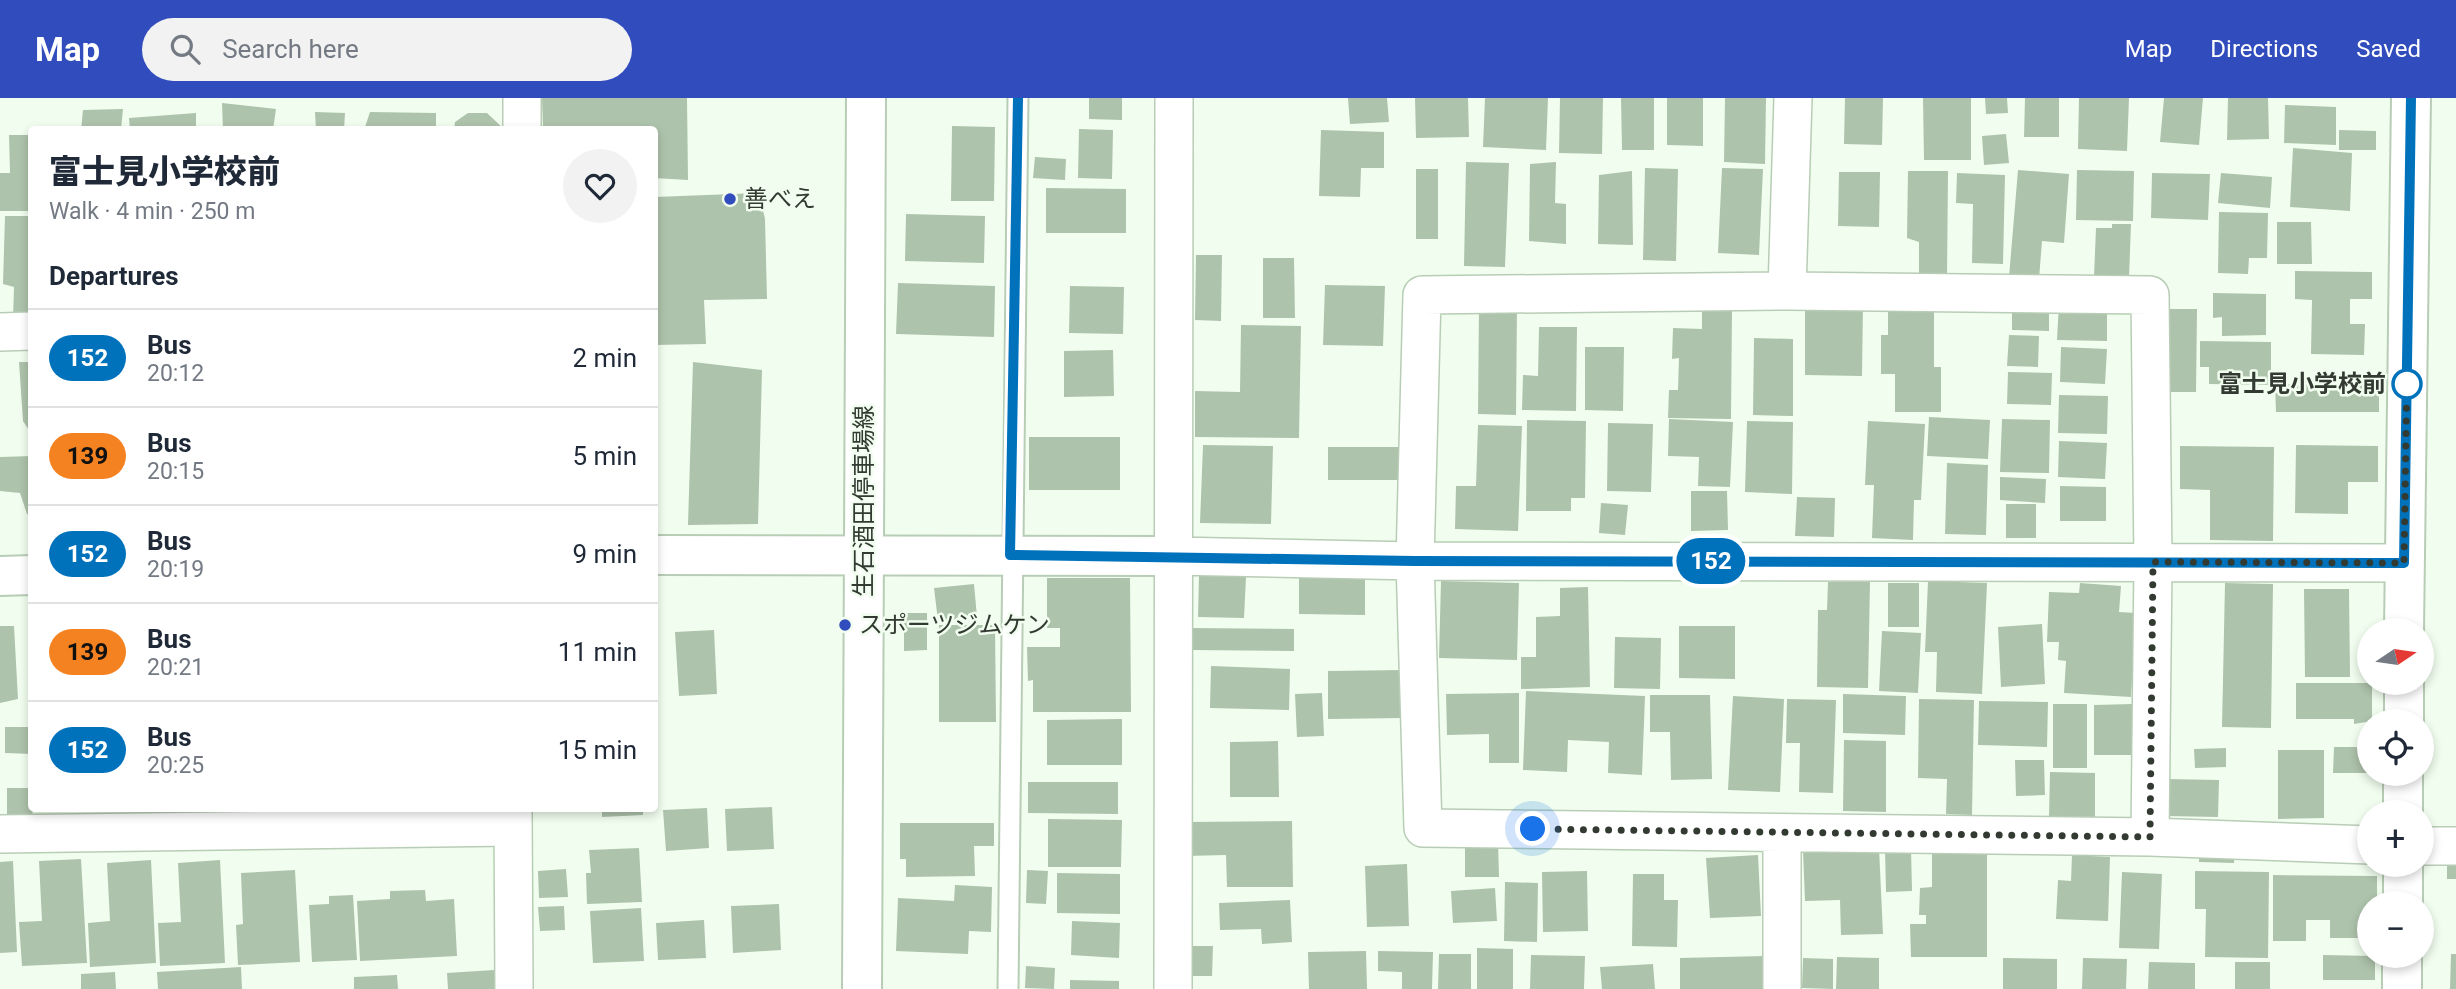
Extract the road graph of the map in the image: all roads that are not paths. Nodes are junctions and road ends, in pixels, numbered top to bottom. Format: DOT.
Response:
graph roads {
  1 [pos="523,98"];
  2 [pos="866,98"];
  3 [pos="1018,98"];
  4 [pos="1174,98"];
  5 [pos="1793,98"];
  6 [pos="2411,98"];
  7 [pos="522,126"];
  8 [pos="1787,291"];
  9 [pos="28,331"];
  10 [pos="0,332"];
  11 [pos="863,554"];
  12 [pos="658,555"];
  13 [pos="1010,555"];
  14 [pos="1173,556"];
  15 [pos="1415,561"];
  16 [pos="2153,562"];
  17 [pos="2404,563"];
  18 [pos="28,575"];
  19 [pos="0,576"];
  20 [pos="2404,618"];
  21 [pos="513,818"];
  22 [pos="1782,833"];
  23 [pos="0,834"];
  24 [pos="2150,837"];
  25 [pos="2357,845"];
  26 [pos="2434,846"];
  27 [pos="2456,846"];
  28 [pos="2402,968"];
  29 [pos="514,989"];
  30 [pos="862,989"];
  31 [pos="1008,989"];
  32 [pos="1173,989"];
  33 [pos="1782,989"];
  34 [pos="2402,989"];
  1 -- 7 [label="street"];
  2 -- 11 [label="street, 生石酒田停車場線"];
  3 -- 13 [label="lane"];
  4 -- 14 [label="street"];
  5 -- 8 [label="street"];
  6 -- 17 [label="street"];
  8 -- 15 [label="street"];
  8 -- 16 [label="street"];
  9 -- 10 [label="street"];
  11 -- 12 [label="street"];
  11 -- 13 [label="street"];
  11 -- 30 [label="street, 生石酒田停車場線"];
  13 -- 14 [label="street"];
  13 -- 31 [label="lane"];
  14 -- 15 [label="street"];
  14 -- 32 [label="street"];
  15 -- 16 [label="street"];
  15 -- 22 [label="street"];
  16 -- 17 [label="street"];
  16 -- 24 [label="street"];
  17 -- 20 [label="street"];
  18 -- 19 [label="street"];
  21 -- 23 [label="street"];
  21 -- 29 [label="street"];
  22 -- 24 [label="street"];
  22 -- 33 [label="street"];
  24 -- 25 [label="street"];
  26 -- 27 [label="street"];
  28 -- 34 [label="street"];
}
